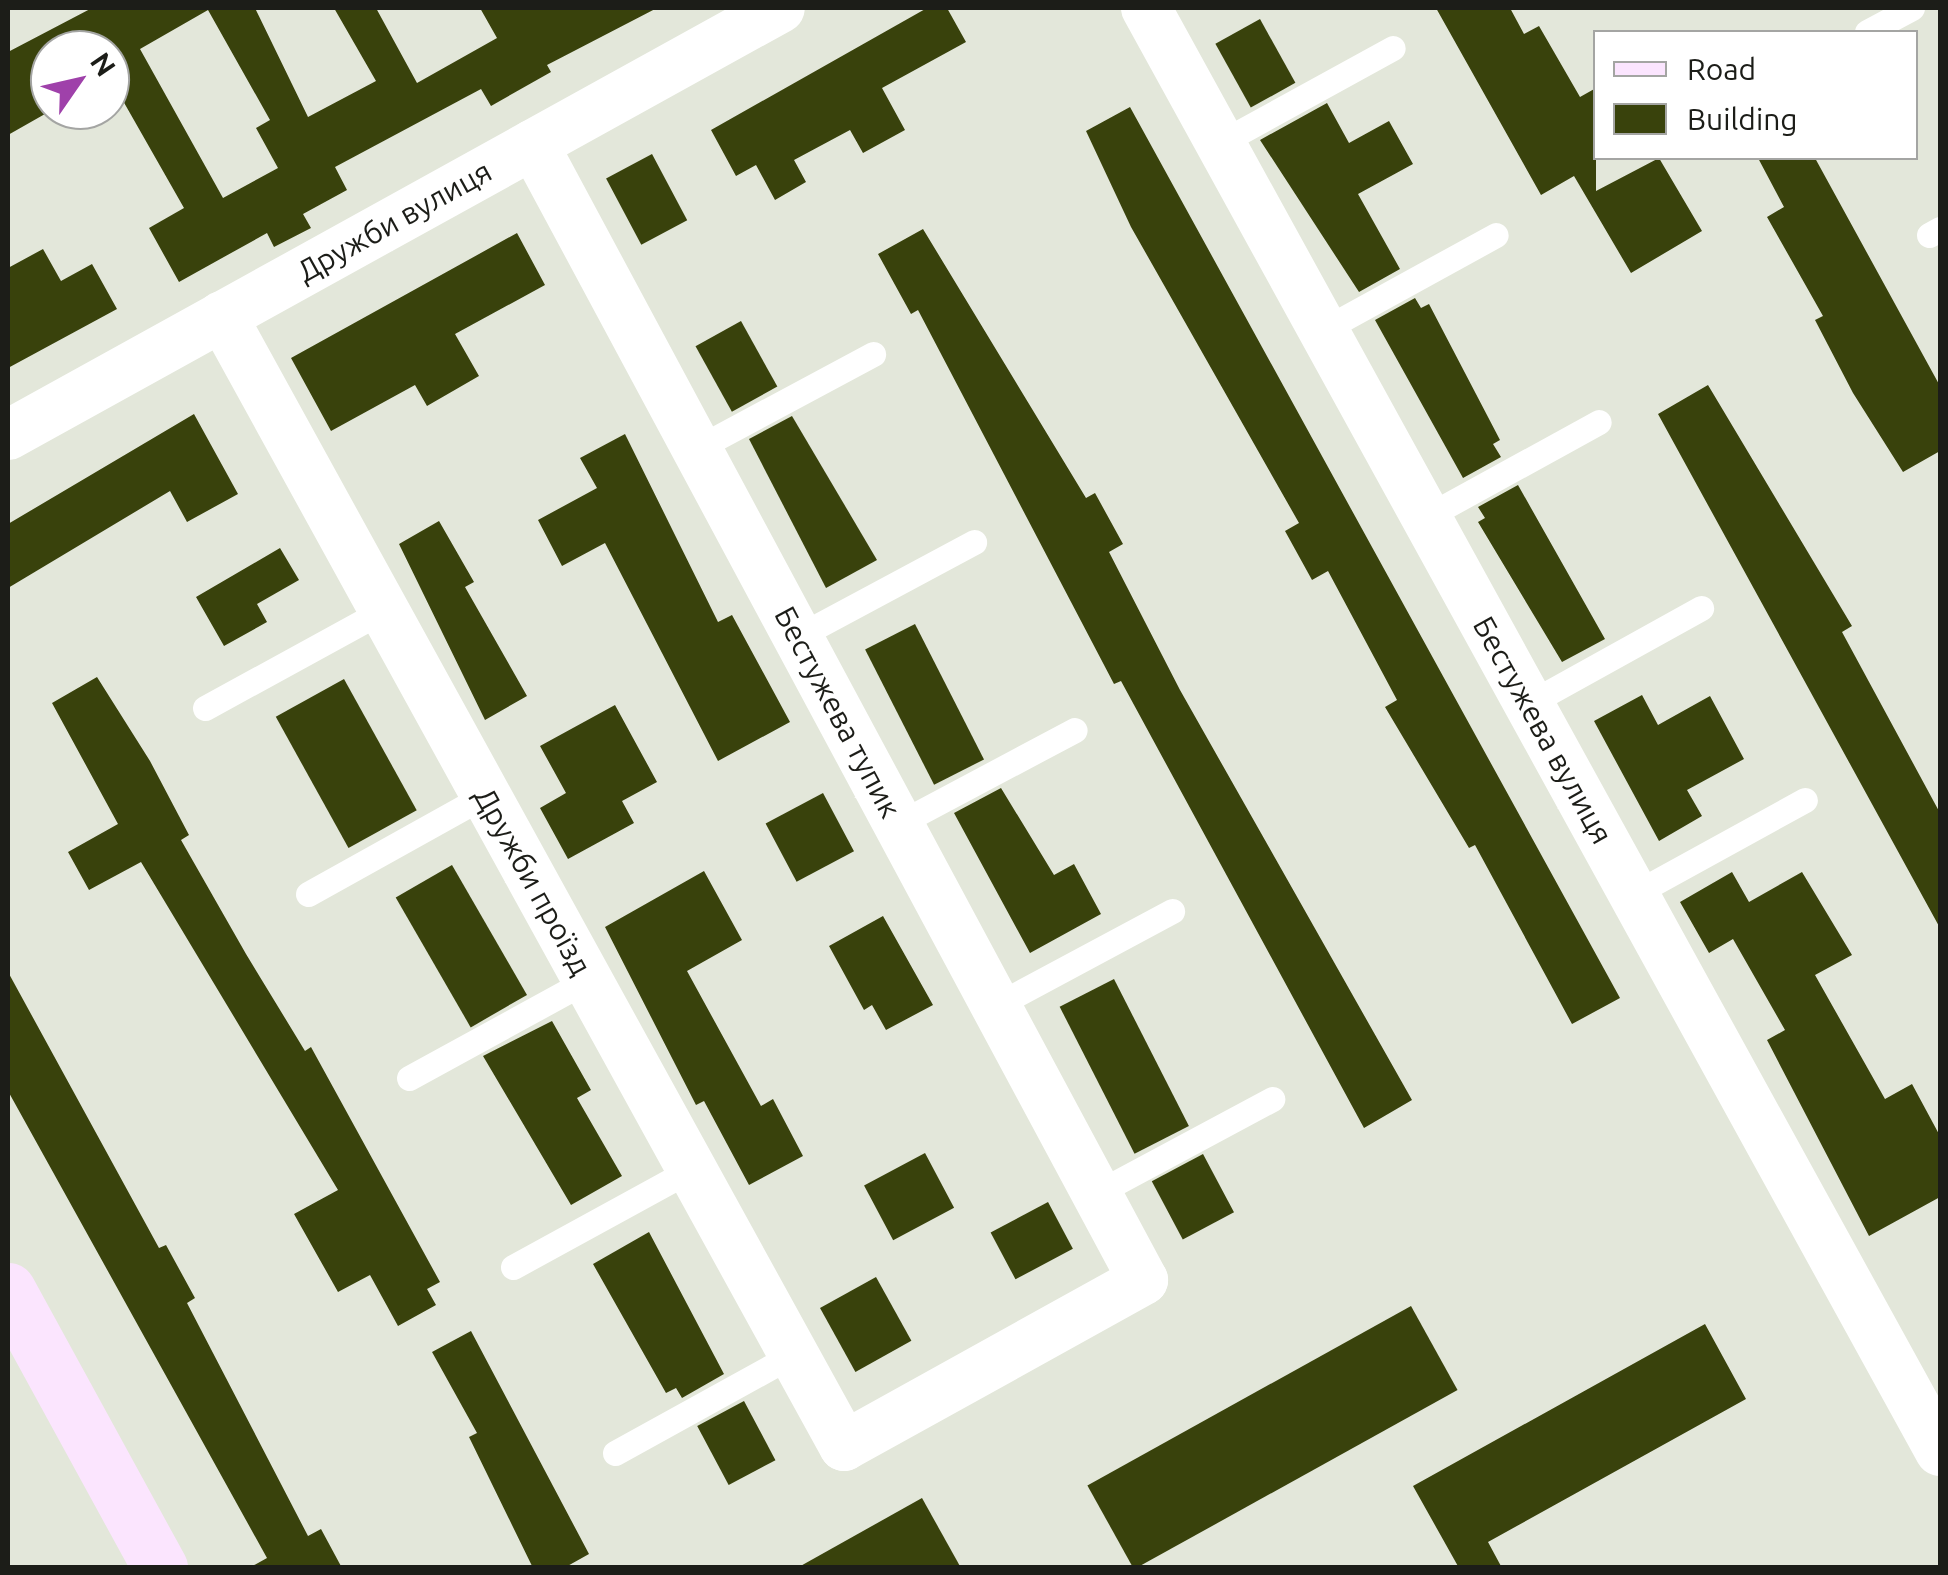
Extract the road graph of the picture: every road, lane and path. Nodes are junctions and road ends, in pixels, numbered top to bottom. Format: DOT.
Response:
graph roads {
  1 [pos="780,8"];
  2 [pos="1146,8"];
  3 [pos="1912,8"];
  4 [pos="1871,30"];
  5 [pos="1393,48"];
  6 [pos="533,144"];
  7 [pos="1220,144"];
  8 [pos="1496,235"];
  9 [pos="222,316"];
  10 [pos="1323,330"];
  11 [pos="872,354"];
  12 [pos="1599,422"];
  13 [pos="8,435"];
  14 [pos="696,449"];
  15 [pos="1426,517"];
  16 [pos="974,542"];
  17 [pos="1701,608"];
  18 [pos="384,610"];
  19 [pos="797,637"];
  20 [pos="1528,704"];
  21 [pos="205,708"];
  22 [pos="1074,730"];
  23 [pos="486,796"];
  24 [pos="1805,800"];
  25 [pos="898,824"];
  26 [pos="308,894"];
  27 [pos="1634,894"];
  28 [pos="1172,911"];
  29 [pos="588,980"];
  30 [pos="996,1006"];
  31 [pos="409,1078"];
  32 [pos="1272,1099"];
  33 [pos="692,1169"];
  34 [pos="1096,1194"];
  35 [pos="513,1267"];
  36 [pos="8,1290"];
  37 [pos="794,1354"];
  38 [pos="844,1446"];
  39 [pos="1940,1452"];
  40 [pos="615,1453"];
  41 [pos="160,1568"];
  1 -- 6 [label="street, Дружби вулиця"];
  2 -- 7 [label="street, Бестужева вулиця"];
  3 -- 4 [label="lane"];
  5 -- 7 [label="lane"];
  6 -- 9 [label="street, Дружби вулиця"];
  6 -- 14 [label="street, Бестужева тупик"];
  7 -- 10 [label="street, Бестужева вулиця"];
  8 -- 10 [label="lane"];
  9 -- 13 [label="street, Дружби вулиця"];
  9 -- 18 [label="street, Дружби проїзд"];
  10 -- 15 [label="street, Бестужева вулиця"];
  11 -- 14 [label="lane"];
  12 -- 15 [label="lane"];
  14 -- 19 [label="street, Бестужева тупик"];
  15 -- 20 [label="street, Бестужева вулиця"];
  16 -- 19 [label="lane"];
  17 -- 20 [label="lane"];
  18 -- 21 [label="lane"];
  18 -- 23 [label="street, Дружби проїзд"];
  19 -- 25 [label="street, Бестужева тупик"];
  20 -- 27 [label="street, Бестужева вулиця"];
  22 -- 25 [label="lane"];
  23 -- 26 [label="lane"];
  23 -- 29 [label="street, Дружби проїзд"];
  24 -- 27 [label="lane"];
  25 -- 30 [label="street, Бестужева тупик"];
  27 -- 39 [label="street, Бестужева вулиця"];
  28 -- 30 [label="lane"];
  29 -- 31 [label="lane"];
  29 -- 33 [label="street, Дружби проїзд"];
  30 -- 34 [label="street, Бестужева тупик"];
  32 -- 34 [label="lane"];
  33 -- 35 [label="lane"];
  33 -- 37 [label="street, Дружби проїзд"];
  34 -- 38 [label="street, Бестужева тупик"];
  36 -- 41 [label="main road"];
  37 -- 38 [label="street, Дружби проїзд"];
  37 -- 40 [label="lane"];
}
